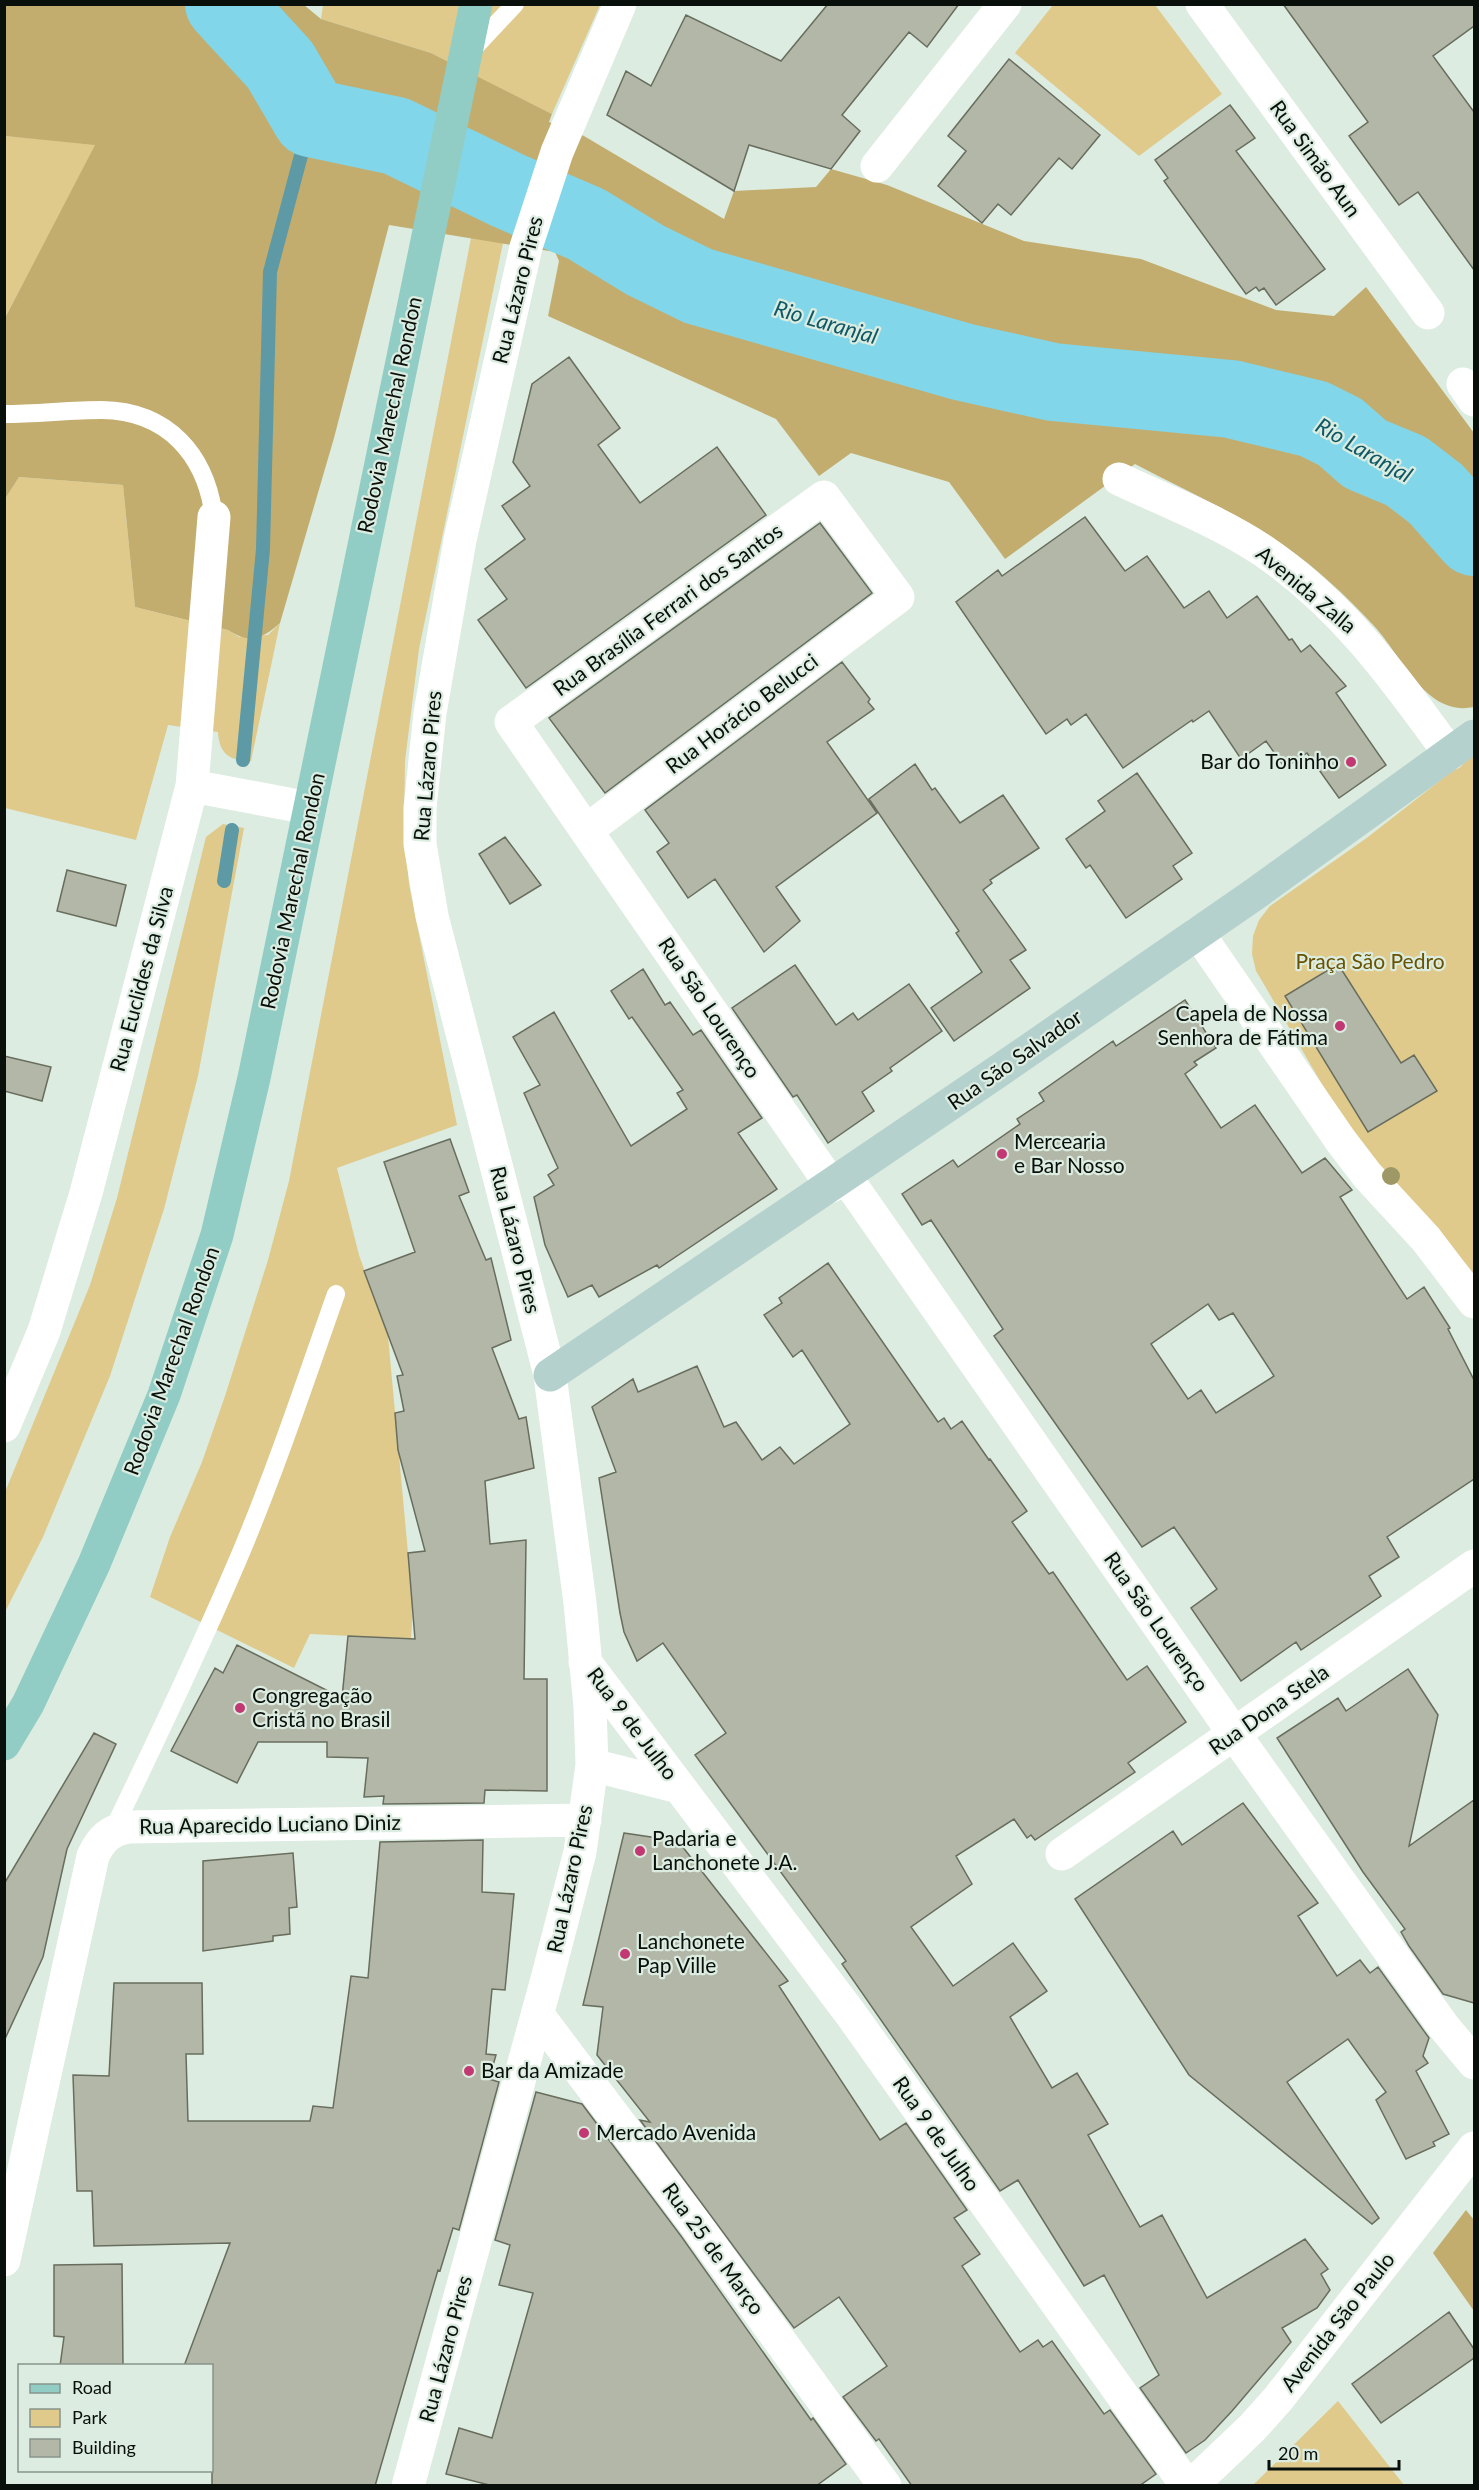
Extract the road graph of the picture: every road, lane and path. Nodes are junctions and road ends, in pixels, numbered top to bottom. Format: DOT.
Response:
graph roads {
  1 [pos="476,4"];
  2 [pos="515,4"];
  3 [pos="620,4"];
  4 [pos="1005,4"];
  5 [pos="1202,4"];
  6 [pos="464,58"];
  7 [pos="877,166"];
  8 [pos="1428,313"];
  9 [pos="4,414"];
  10 [pos="1119,479"];
  11 [pos="214,517"];
  12 [pos="898,597"];
  13 [pos="511,722"];
  14 [pos="1462,745"];
  15 [pos="192,786"];
  16 [pos="309,808"];
  17 [pos="587,830"];
  18 [pos="1198,933"];
  19 [pos="838,1181"];
  20 [pos="336,1294"];
  21 [pos="1474,1302"];
  22 [pos="550,1375"];
  23 [pos="4,1426"];
  24 [pos="1474,1566"];
  25 [pos="585,1662"];
  26 [pos="1234,1735"];
  27 [pos="4,1744"];
  28 [pos="592,1765"];
  29 [pos="679,1787"];
  30 [pos="585,1820"];
  31 [pos="112,1832"];
  32 [pos="1062,1854"];
  33 [pos="538,2015"];
  34 [pos="1474,2063"];
  35 [pos="1474,2148"];
  36 [pos="4,2260"];
  37 [pos="408,2486"];
  38 [pos="885,2486"];
  39 [pos="1189,2486"];
  1 -- 6 [label="main road, Rodovia Marechal Rondon"];
  2 -- 6 [label="lane"];
  3 -- 22 [label="street, Rua Lázaro Pires"];
  4 -- 7 [label="street"];
  5 -- 8 [label="street, Rua Simão Aun"];
  6 -- 16 [label="main road, Rodovia Marechal Rondon"];
  9 -- 11 [label="lane"];
  10 -- 14 [label="street, Avenida Zalla"];
  11 -- 15 [label="street, Rua Euclides da Silva"];
  12 -- 13 [label="street, Rua Brasília Ferrari dos Santos"];
  12 -- 17 [label="street, Rua Horácio Belucci"];
  13 -- 17 [label="street, Rua São Lourenço"];
  14 -- 18 [label="street, Rua São Salvador"];
  15 -- 16 [label="street"];
  15 -- 23 [label="street, Rua Euclides da Silva"];
  16 -- 27 [label="main road, Rodovia Marechal Rondon"];
  17 -- 19 [label="street, Rua São Lourenço"];
  18 -- 19 [label="street, Rua São Salvador"];
  18 -- 21 [label="street"];
  19 -- 22 [label="street, Rua São Salvador"];
  19 -- 26 [label="street, Rua São Lourenço"];
  20 -- 31 [label="lane"];
  22 -- 25 [label="street, Rua Lázaro Pires"];
  24 -- 26 [label="street, Rua Dona Stela"];
  25 -- 28 [label="street, Rua Lázaro Pires"];
  25 -- 29 [label="street, Rua 9 de Julho"];
  26 -- 32 [label="street, Rua Dona Stela"];
  26 -- 34 [label="street, Rua São Lourenço"];
  28 -- 29 [label="street, Rua 9 de Julho"];
  28 -- 30 [label="street, Rua Lázaro Pires"];
  29 -- 39 [label="street, Rua 9 de Julho"];
  30 -- 31 [label="street, Rua Aparecido Luciano Diniz"];
  30 -- 33 [label="street, Rua Lázaro Pires"];
  31 -- 36 [label="street, Rua Aparecido Luciano Diniz"];
  33 -- 37 [label="street, Rua Lázaro Pires"];
  33 -- 38 [label="street, Rua 25 de Março"];
  35 -- 39 [label="street, Avenida São Paulo"];
}
